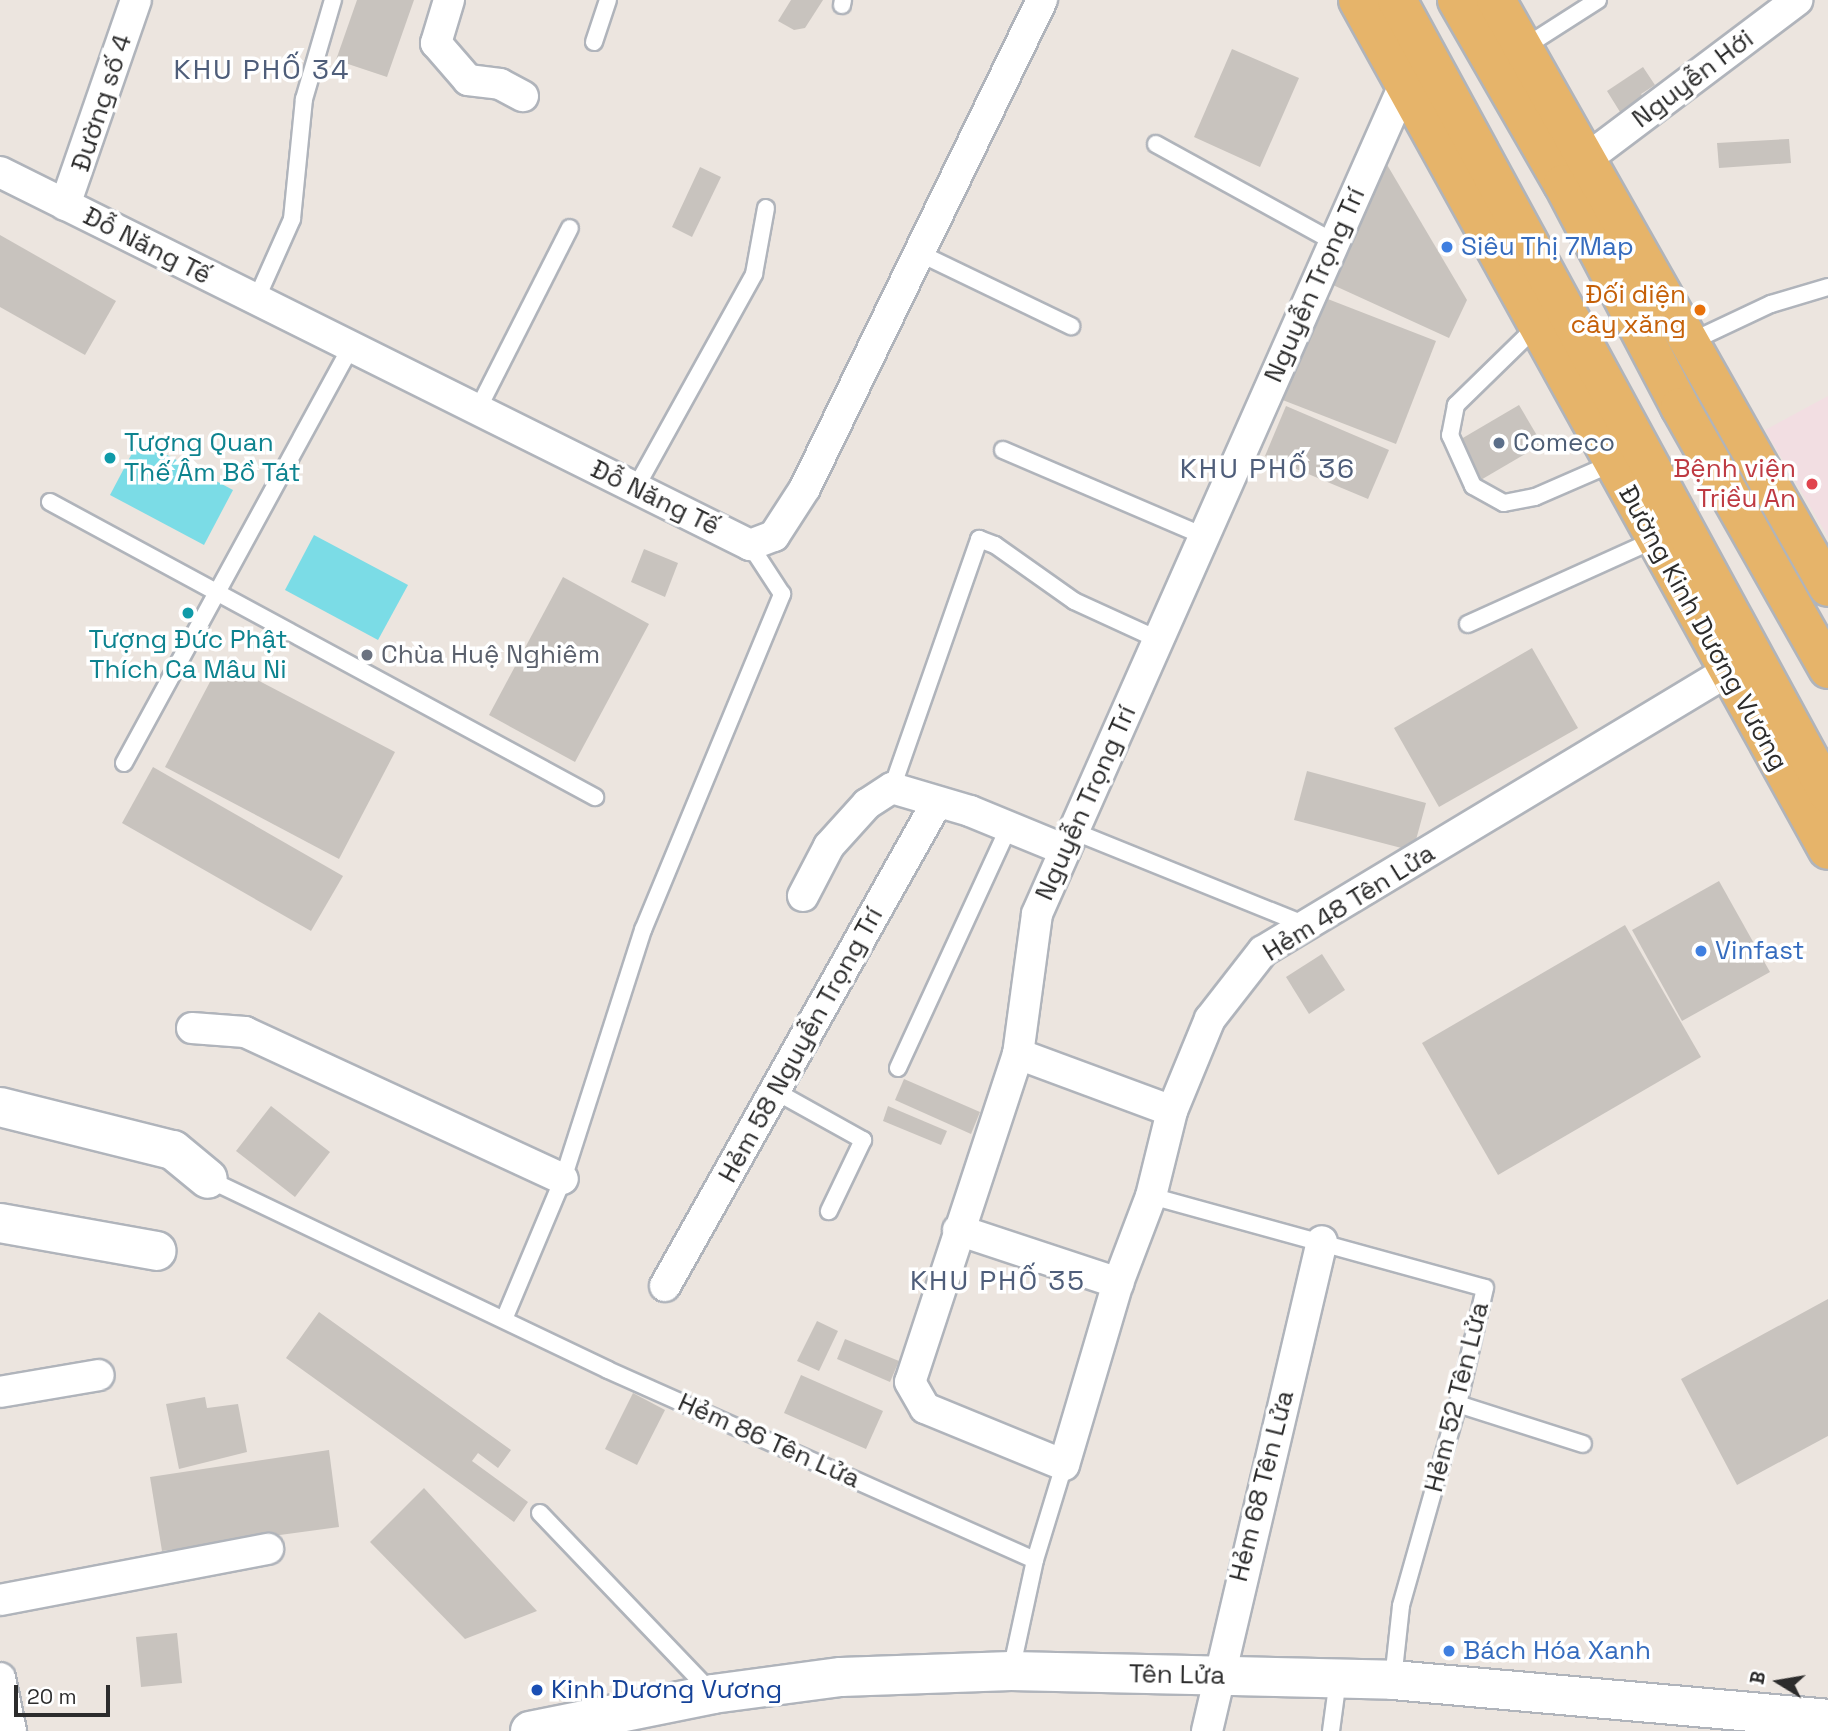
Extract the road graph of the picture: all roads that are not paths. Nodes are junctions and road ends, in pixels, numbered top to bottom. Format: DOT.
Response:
graph roads {
  1 [pos="136,0"];
  2 [pos="332,0"];
  3 [pos="449,0"];
  4 [pos="608,0"];
  5 [pos="1042,0"];
  6 [pos="1358,0"];
  7 [pos="1397,0"];
  8 [pos="1457,0"];
  9 [pos="1496,0"];
  10 [pos="1598,0"];
  11 [pos="1797,0"];
  12 [pos="594,42"];
  13 [pos="1423,46"];
  14 [pos="1523,48"];
  15 [pos="1405,83"];
  16 [pos="523,96"];
  17 [pos="1156,144"];
  18 [pos="1589,158"];
  19 [pos="0,172"];
  20 [pos="65,205"];
  21 [pos="766,208"];
  22 [pos="570,228"];
  23 [pos="1334,242"];
  24 [pos="919,253"];
  25 [pos="1828,287"];
  26 [pos="256,300"];
  27 [pos="1538,324"];
  28 [pos="1071,326"];
  29 [pos="1688,343"];
  30 [pos="350,349"];
  31 [pos="477,411"];
  32 [pos="1003,450"];
  33 [pos="1611,464"];
  34 [pos="635,489"];
  35 [pos="50,502"];
  36 [pos="1203,536"];
  37 [pos="1654,540"];
  38 [pos="750,545"];
  39 [pos="1828,587"];
  40 [pos="218,592"];
  41 [pos="1468,624"];
  42 [pos="1157,639"];
  43 [pos="1741,663"];
  44 [pos="1828,668"];
  45 [pos="124,763"];
  46 [pos="892,788"];
  47 [pos="1828,793"];
  48 [pos="595,797"];
  49 [pos="936,804"];
  50 [pos="1009,827"];
  51 [pos="1069,841"];
  52 [pos="1827,844"];
  53 [pos="803,895"];
  54 [pos="1306,925"];
  55 [pos="192,1028"];
  56 [pos="1018,1054"];
  57 [pos="898,1068"];
  58 [pos="775,1091"];
  59 [pos="0,1107"];
  60 [pos="1172,1111"];
  61 [pos="208,1179"];
  62 [pos="564,1179"];
  63 [pos="1151,1196"];
  64 [pos="829,1211"];
  65 [pos="0,1223"];
  66 [pos="958,1230"];
  67 [pos="1322,1241"];
  68 [pos="157,1251"];
  69 [pos="1118,1283"];
  70 [pos="665,1286"];
  71 [pos="505,1317"];
  72 [pos="99,1375"];
  73 [pos="0,1392"];
  74 [pos="1458,1404"];
  75 [pos="1583,1444"];
  76 [pos="1064,1465"];
  77 [pos="540,1513"];
  78 [pos="268,1549"];
  79 [pos="1035,1560"];
  80 [pos="0,1600"];
  81 [pos="1011,1671"];
  82 [pos="1217,1675"];
  83 [pos="0,1678"];
  84 [pos="1338,1679"];
  85 [pos="1393,1680"];
  86 [pos="713,1694"];
  87 [pos="1828,1719"];
  88 [pos="11,1731"];
  89 [pos="530,1731"];
  90 [pos="1207,1731"];
  91 [pos="1331,1731"];
  1 -- 20 [label="street, Đường số 4"];
  2 -- 26 [label="lane"];
  3 -- 16 [label="street"];
  4 -- 12 [label="lane"];
  5 -- 24 [label="street, Đỗ Năng Tế"];
  6 -- 15 [label="main road, Đường Kinh Dương Vương"];
  7 -- 13 [label="main road, Đường Kinh Dương Vương"];
  8 -- 44 [label="main road"];
  9 -- 14 [label="main road"];
  10 -- 14 [label="lane"];
  11 -- 18 [label="street, Nguyễn Hới"];
  13 -- 15 [label="main road"];
  13 -- 43 [label="main road, Đường Kinh Dương Vương"];
  14 -- 18 [label="main road"];
  15 -- 23 [label="street, Nguyễn Trọng Trí"];
  15 -- 27 [label="main road, Đường Kinh Dương Vương"];
  17 -- 23 [label="lane"];
  18 -- 29 [label="main road"];
  19 -- 20 [label="street, Đỗ Năng Tế"];
  20 -- 26 [label="street, Đỗ Năng Tế"];
  21 -- 34 [label="lane"];
  22 -- 31 [label="lane"];
  23 -- 36 [label="street, Nguyễn Trọng Trí"];
  24 -- 28 [label="lane"];
  24 -- 38 [label="street, Đỗ Năng Tế"];
  25 -- 29 [label="lane"];
  26 -- 30 [label="street, Đỗ Năng Tế"];
  27 -- 33 [label="main road, Đường Kinh Dương Vương"];
  27 -- 33 [label="lane"];
  29 -- 39 [label="main road"];
  30 -- 31 [label="street, Đỗ Năng Tế"];
  30 -- 40 [label="lane"];
  31 -- 34 [label="street, Đỗ Năng Tế"];
  32 -- 36 [label="lane"];
  33 -- 37 [label="main road, Đường Kinh Dương Vương"];
  34 -- 38 [label="street, Đỗ Năng Tế"];
  35 -- 40 [label="lane"];
  36 -- 42 [label="street, Nguyễn Trọng Trí"];
  37 -- 41 [label="lane"];
  37 -- 43 [label="main road, Đường Kinh Dương Vương"];
  38 -- 62 [label="lane"];
  40 -- 45 [label="lane"];
  40 -- 48 [label="lane"];
  42 -- 46 [label="lane"];
  42 -- 51 [label="street, Nguyễn Trọng Trí"];
  43 -- 47 [label="main road, Đường Kinh Dương Vương"];
  43 -- 52 [label="main road, Đường Kinh Dương Vương"];
  43 -- 54 [label="street, Hẻm 48 Tên Lửa"];
  46 -- 49 [label="street"];
  46 -- 53 [label="street"];
  49 -- 50 [label="street"];
  49 -- 58 [label="street, Hẻm 58 Nguyễn Trọng Trí"];
  50 -- 51 [label="street"];
  50 -- 57 [label="lane"];
  51 -- 54 [label="lane"];
  51 -- 56 [label="street, Nguyễn Trọng Trí"];
  54 -- 60 [label="street, Hẻm 48 Tên Lửa"];
  55 -- 62 [label="street"];
  56 -- 60 [label="street"];
  56 -- 66 [label="street, Nguyễn Trọng Trí"];
  58 -- 64 [label="lane"];
  58 -- 70 [label="street, Hẻm 58 Nguyễn Trọng Trí"];
  59 -- 61 [label="main road"];
  60 -- 63 [label="street, Hẻm 48 Tên Lửa"];
  61 -- 71 [label="lane, Hẻm 86 Tên Lửa"];
  62 -- 71 [label="lane"];
  63 -- 67 [label="lane, Hẻm 52 Tên Lửa"];
  63 -- 69 [label="street, Hẻm 48 Tên Lửa"];
  65 -- 68 [label="main road"];
  66 -- 69 [label="street"];
  66 -- 76 [label="street, Nguyễn Trọng Trí"];
  67 -- 74 [label="lane, Hẻm 52 Tên Lửa"];
  67 -- 82 [label="street, Hẻm 68 Tên Lửa"];
  69 -- 76 [label="street, Hẻm 48 Tên Lửa"];
  71 -- 79 [label="lane, Hẻm 86 Tên Lửa"];
  72 -- 73 [label="street"];
  74 -- 75 [label="lane"];
  74 -- 85 [label="lane, Hẻm 52 Tên Lửa"];
  76 -- 79 [label="lane"];
  77 -- 86 [label="lane"];
  78 -- 80 [label="street"];
  79 -- 81 [label="lane"];
  81 -- 82 [label="main road, Tên Lửa"];
  81 -- 86 [label="main road, Tên Lửa"];
  82 -- 84 [label="main road, Tên Lửa"];
  82 -- 90 [label="street, Hẻm 68 Tên Lửa"];
  83 -- 88 [label="street"];
  84 -- 85 [label="main road, Tên Lửa"];
  84 -- 91 [label="lane"];
  85 -- 87 [label="main road, Tên Lửa"];
  86 -- 89 [label="main road, Tên Lửa"];
}
